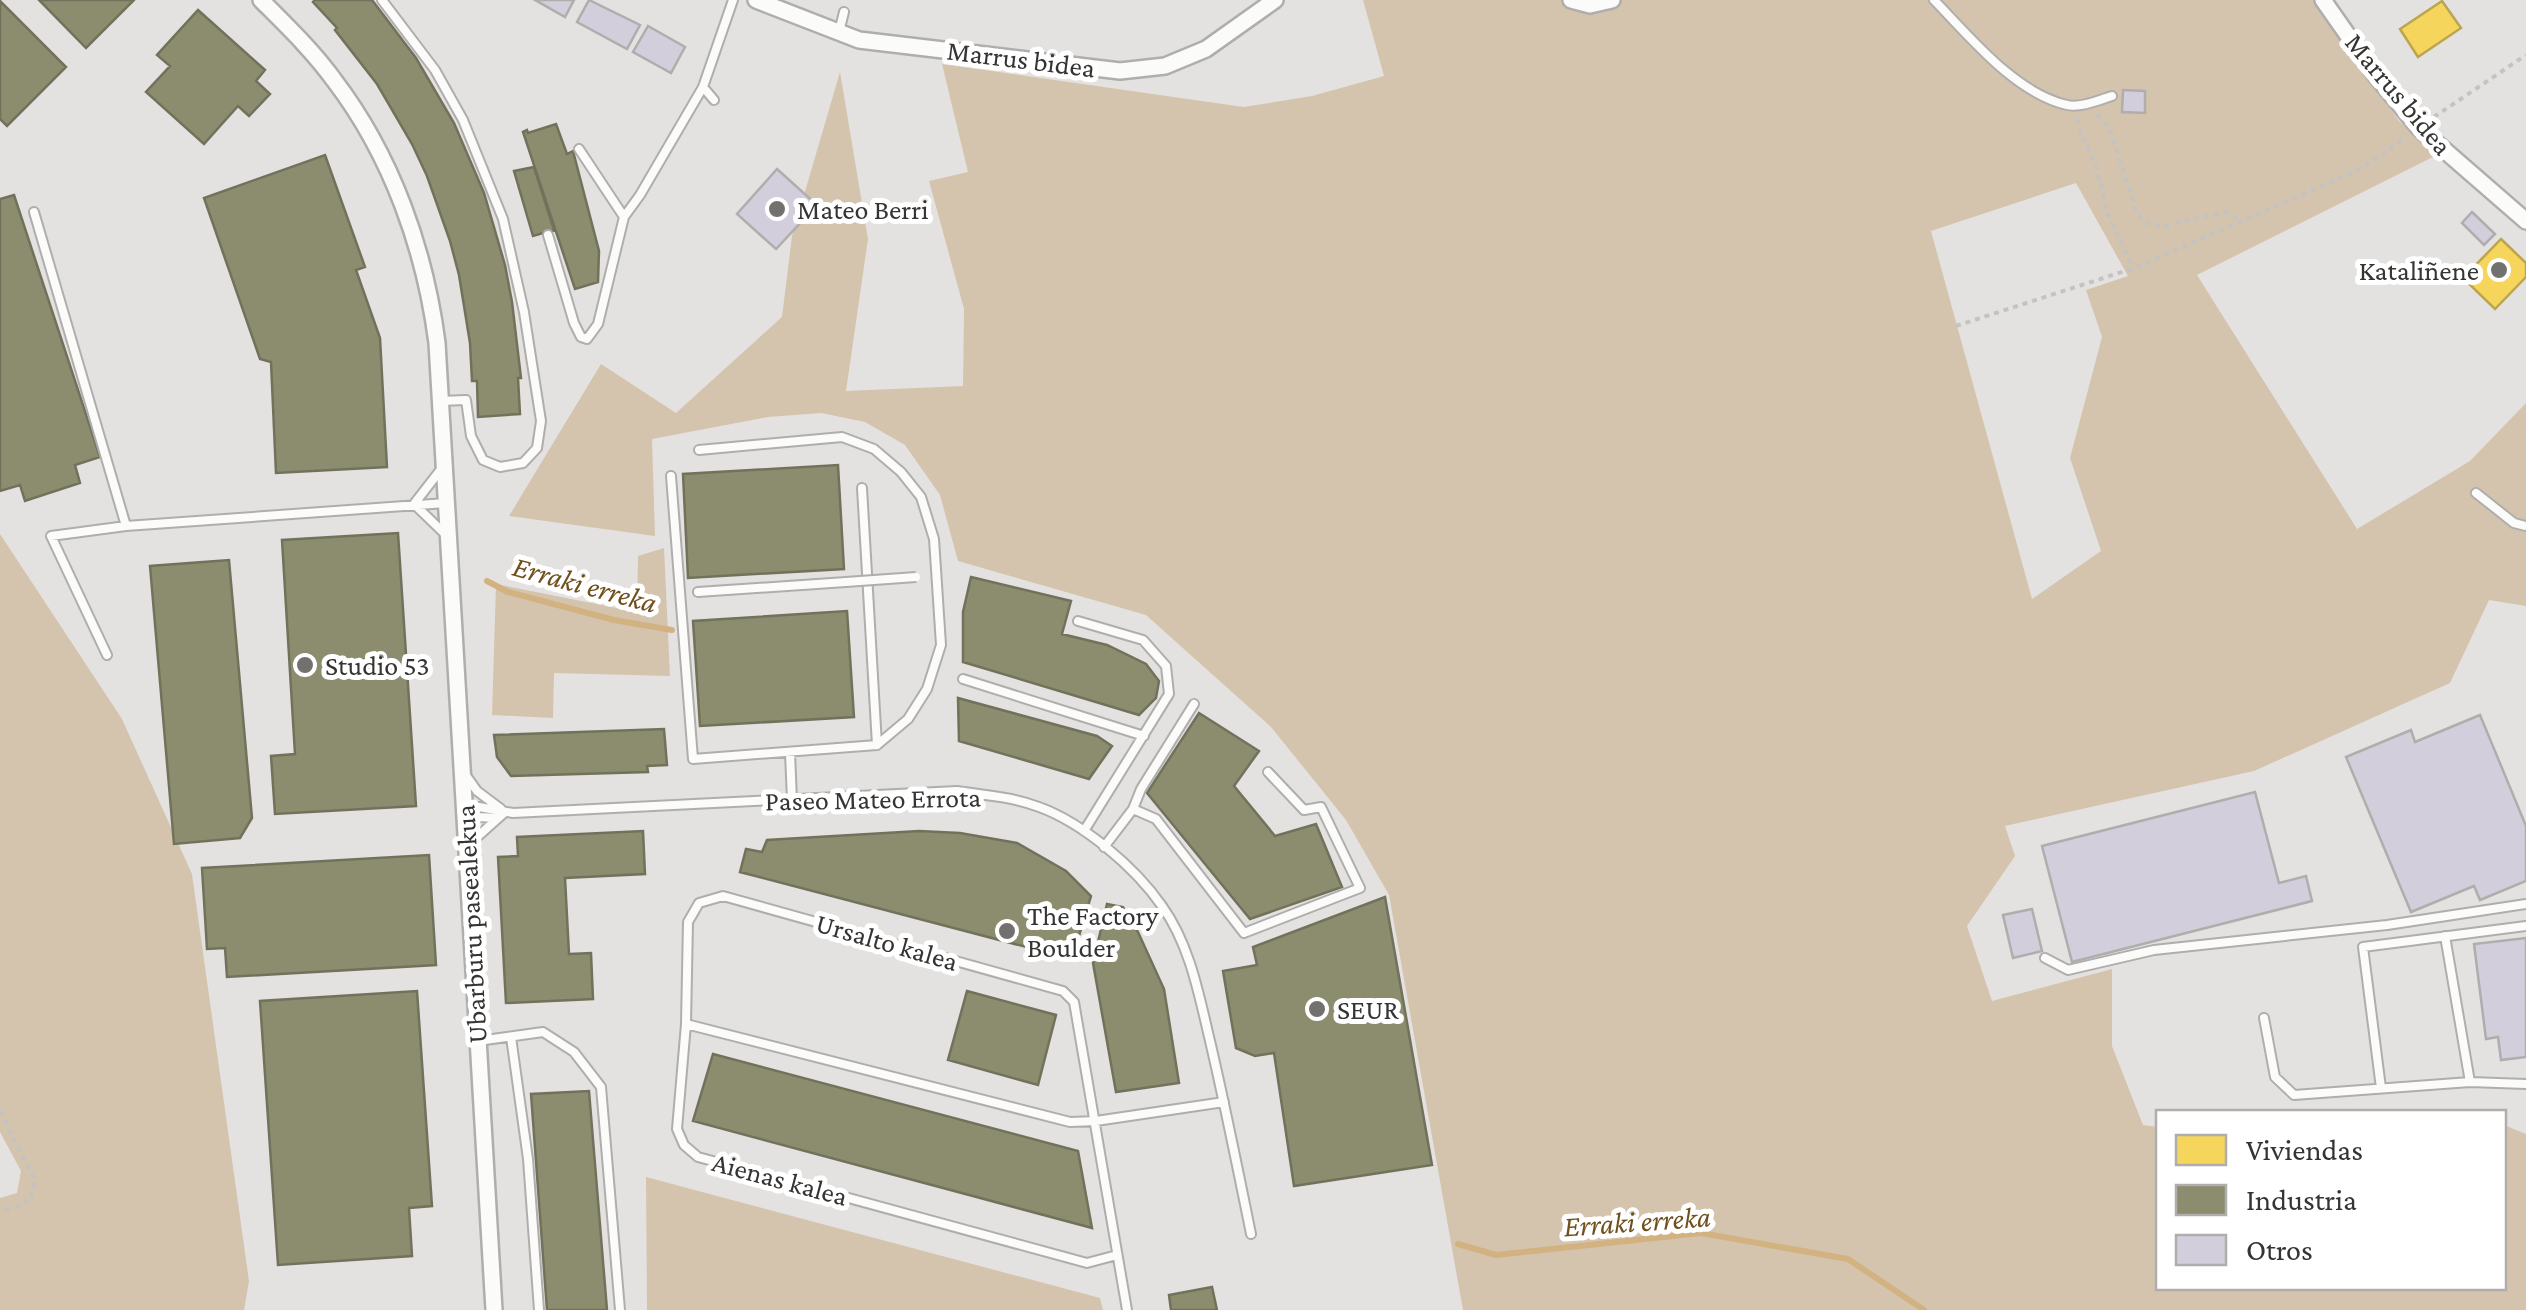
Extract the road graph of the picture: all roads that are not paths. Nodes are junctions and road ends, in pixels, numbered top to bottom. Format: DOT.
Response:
graph roads {
  1 [pos="382,0"];
  2 [pos="733,0"];
  3 [pos="756,0"];
  4 [pos="1275,0"];
  5 [pos="1571,0"];
  6 [pos="1612,0"];
  7 [pos="1934,0"];
  8 [pos="2322,0"];
  9 [pos="273,4"];
  10 [pos="844,12"];
  11 [pos="839,32"];
  12 [pos="704,44"];
  13 [pos="716,50"];
  14 [pos="703,87"];
  15 [pos="2112,96"];
  16 [pos="714,100"];
  17 [pos="579,149"];
  18 [pos="34,212"];
  19 [pos="624,216"];
  20 [pos="2526,221"];
  21 [pos="548,235"];
  22 [pos="440,401"];
  23 [pos="699,450"];
  24 [pos="444,466"];
  25 [pos="672,476"];
  26 [pos="862,488"];
  27 [pos="2476,493"];
  28 [pos="414,504"];
  29 [pos="446,504"];
  30 [pos="126,526"];
  31 [pos="2526,526"];
  32 [pos="448,538"];
  33 [pos="936,574"];
  34 [pos="698,592"];
  35 [pos="1078,622"];
  36 [pos="107,654"];
  37 [pos="963,679"];
  38 [pos="1194,704"];
  39 [pos="1144,736"];
  40 [pos="877,745"];
  41 [pos="790,753"];
  42 [pos="462,770"];
  43 [pos="1268,772"];
  44 [pos="792,800"];
  45 [pos="464,808"];
  46 [pos="1133,809"];
  47 [pos="501,815"];
  48 [pos="1084,831"];
  49 [pos="467,846"];
  50 [pos="1104,847"];
  51 [pos="2526,904"];
  52 [pos="2526,926"];
  53 [pos="2445,936"];
  54 [pos="2045,958"];
  55 [pos="2264,1018"];
  56 [pos="686,1024"];
  57 [pos="511,1037"];
  58 [pos="478,1040"];
  59 [pos="2470,1082"];
  60 [pos="2526,1084"];
  61 [pos="2382,1088"];
  62 [pos="1224,1102"];
  63 [pos="1096,1121"];
  64 [pos="1251,1234"];
  65 [pos="1117,1255"];
  66 [pos="494,1310"];
  67 [pos="539,1310"];
  68 [pos="620,1310"];
  69 [pos="1127,1310"];
  1 -- 22 [label="lane"];
  2 -- 13 [label="lane"];
  3 -- 11 [label="street, Marrus bidea"];
  4 -- 11 [label="street, Marrus bidea"];
  5 -- 6 [label="street"];
  7 -- 15 [label="lane"];
  8 -- 20 [label="street, Marrus bidea"];
  9 -- 22 [label="street, Ubarburu pasealekua"];
  10 -- 11 [label="lane"];
  12 -- 13 [label="lane"];
  13 -- 14 [label="lane"];
  14 -- 16 [label="lane"];
  14 -- 19 [label="lane"];
  17 -- 19 [label="lane"];
  18 -- 30 [label="lane"];
  19 -- 21 [label="lane"];
  22 -- 24 [label="street, Ubarburu pasealekua"];
  23 -- 33 [label="lane"];
  24 -- 28 [label="lane"];
  24 -- 29 [label="street, Ubarburu pasealekua"];
  25 -- 41 [label="lane"];
  26 -- 40 [label="lane"];
  27 -- 31 [label="lane"];
  28 -- 29 [label="lane"];
  28 -- 30 [label="lane"];
  28 -- 32 [label="lane"];
  29 -- 32 [label="street, Ubarburu pasealekua"];
  30 -- 36 [label="lane"];
  32 -- 42 [label="street, Ubarburu pasealekua"];
  33 -- 34 [label="lane, bridge"];
  33 -- 40 [label="lane"];
  35 -- 39 [label="lane"];
  37 -- 39 [label="lane"];
  38 -- 46 [label="lane"];
  39 -- 48 [label="lane"];
  40 -- 41 [label="lane"];
  41 -- 44 [label="lane"];
  42 -- 45 [label="street, Ubarburu pasealekua"];
  42 -- 47 [label="lane"];
  43 -- 46 [label="lane"];
  44 -- 47 [label="lane, Paseo Mateo Errota"];
  44 -- 48 [label="lane, Paseo Mateo Errota"];
  45 -- 47 [label="lane, Paseo Mateo Errota"];
  45 -- 49 [label="street, Ubarburu pasealekua"];
  46 -- 50 [label="lane"];
  47 -- 49 [label="lane"];
  48 -- 50 [label="lane, Paseo Mateo Errota"];
  49 -- 58 [label="street, Ubarburu pasealekua"];
  50 -- 62 [label="lane, Paseo Mateo Errota"];
  51 -- 54 [label="lane"];
  52 -- 53 [label="lane"];
  53 -- 59 [label="lane"];
  53 -- 61 [label="lane"];
  55 -- 61 [label="lane"];
  56 -- 63 [label="lane"];
  56 -- 63 [label="lane, Ursalto kalea"];
  56 -- 65 [label="lane, Aienas kalea"];
  57 -- 58 [label="lane"];
  57 -- 67 [label="lane"];
  57 -- 68 [label="lane"];
  58 -- 66 [label="street, Ubarburu pasealekua"];
  59 -- 60 [label="lane"];
  59 -- 61 [label="lane"];
  62 -- 63 [label="lane"];
  62 -- 64 [label="lane, Paseo Mateo Errota"];
  63 -- 65 [label="lane, Ursalto kalea"];
  65 -- 69 [label="lane, Ursalto kalea"];
}
